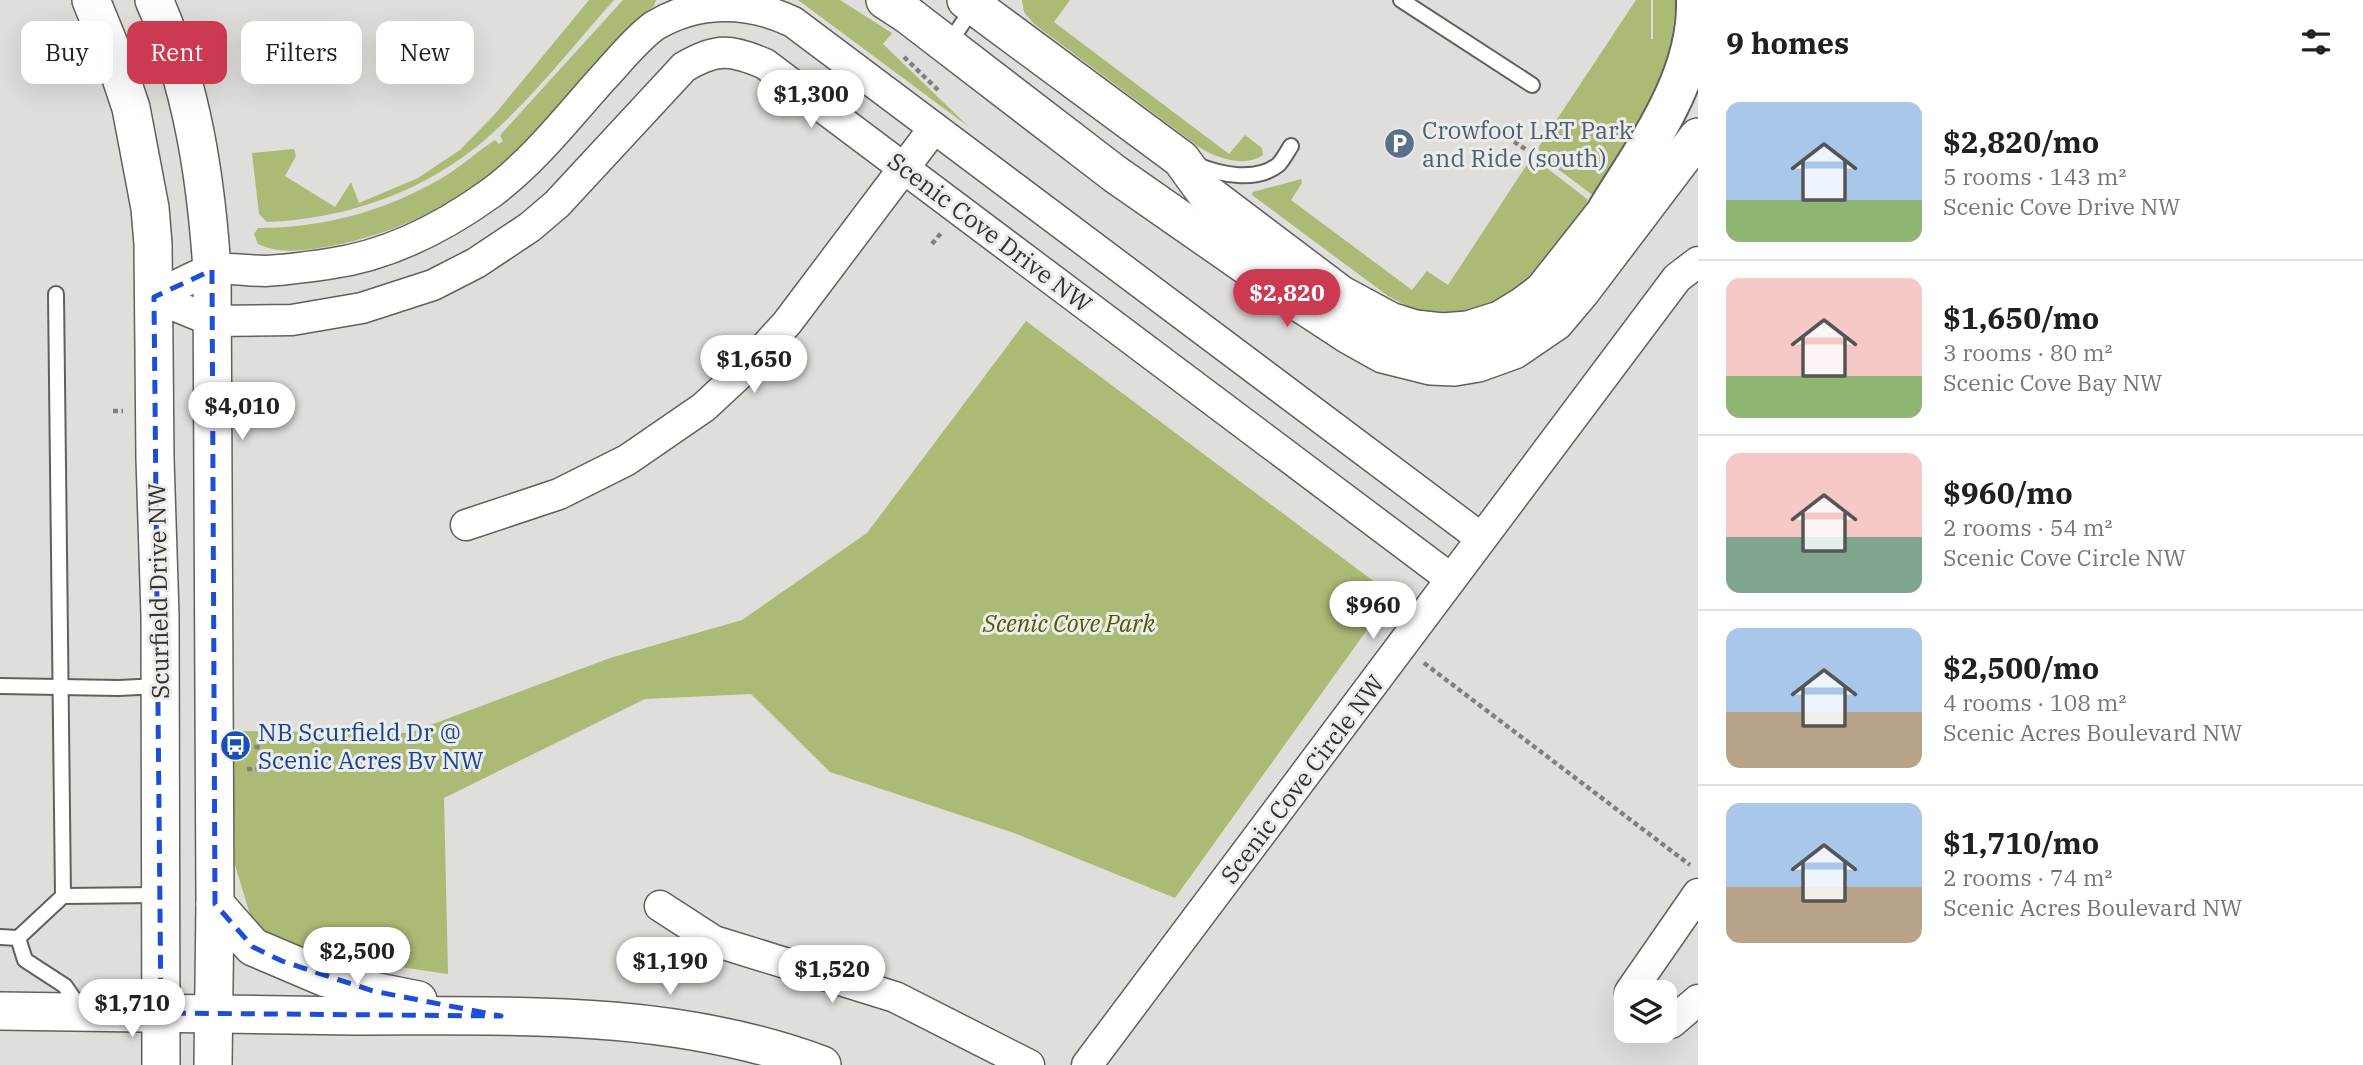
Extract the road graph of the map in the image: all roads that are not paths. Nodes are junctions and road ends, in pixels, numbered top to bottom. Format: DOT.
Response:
graph roads {
  1 [pos="91,0"];
  2 [pos="154,0"];
  3 [pos="885,0"];
  4 [pos="1401,0"];
  5 [pos="1696,0"];
  6 [pos="973,2"];
  7 [pos="948,46"];
  8 [pos="1532,85"];
  9 [pos="934,128"];
  10 [pos="1698,138"];
  11 [pos="1291,146"];
  12 [pos="1181,159"];
  13 [pos="905,167"];
  14 [pos="1607,210"];
  15 [pos="1698,262"];
  16 [pos="212,270"];
  17 [pos="56,294"];
  18 [pos="154,297"];
  19 [pos="212,321"];
  20 [pos="466,525"];
  21 [pos="1481,538"];
  22 [pos="1451,579"];
  23 [pos="0,686"];
  24 [pos="61,686"];
  25 [pos="160,686"];
  26 [pos="1698,894"];
  27 [pos="160,895"];
  28 [pos="63,896"];
  29 [pos="215,904"];
  30 [pos="660,906"];
  31 [pos="0,937"];
  32 [pos="18,937"];
  33 [pos="1638,980"];
  34 [pos="1698,1000"];
  35 [pos="0,1011"];
  36 [pos="82,1012"];
  37 [pos="161,1013"];
  38 [pos="213,1015"];
  39 [pos="501,1016"];
  40 [pos="1677,1018"];
  41 [pos="162,1065"];
  42 [pos="213,1065"];
  43 [pos="822,1065"];
  44 [pos="1029,1065"];
  45 [pos="1087,1065"];
  1 -- 18 [label="street, Scurfield Drive NW"];
  2 -- 16 [label="street"];
  3 -- 7 [label="street"];
  4 -- 8 [label="lane"];
  5 -- 14 [label="highway"];
  6 -- 7 [label="lane"];
  6 -- 12 [label="street"];
  7 -- 10 [label="street"];
  9 -- 13 [label="street"];
  9 -- 16 [label="street, Scenic Cove Drive NW"];
  9 -- 21 [label="street, Scenic Cove Drive NW"];
  11 -- 12 [label="lane"];
  12 -- 14 [label="street"];
  13 -- 19 [label="street, Scenic Cove Drive NW"];
  13 -- 20 [label="street"];
  13 -- 22 [label="street, Scenic Cove Drive NW"];
  15 -- 21 [label="street, Scenic Cove Circle NW"];
  16 -- 18 [label="street, Scenic Cove Drive NW"];
  16 -- 19 [label="street"];
  17 -- 24 [label="lane"];
  18 -- 19 [label="street, Scenic Cove Drive NW"];
  18 -- 25 [label="street, Scurfield Drive NW"];
  19 -- 29 [label="street"];
  21 -- 22 [label="street, Scenic Cove Circle NW"];
  22 -- 45 [label="street, Scenic Cove Circle NW"];
  23 -- 24 [label="lane"];
  24 -- 25 [label="lane"];
  24 -- 28 [label="lane"];
  25 -- 27 [label="street, Scurfield Drive NW"];
  26 -- 33 [label="street"];
  27 -- 28 [label="lane"];
  27 -- 37 [label="street, Scurfield Drive NW"];
  28 -- 32 [label="lane"];
  29 -- 38 [label="street"];
  29 -- 39 [label="street"];
  30 -- 44 [label="street"];
  31 -- 32 [label="lane"];
  32 -- 36 [label="lane"];
  34 -- 40 [label="street"];
  35 -- 36 [label="street"];
  36 -- 37 [label="street"];
  37 -- 38 [label="street"];
  37 -- 41 [label="street, Scurfield Drive NW"];
  38 -- 39 [label="street"];
  38 -- 42 [label="street"];
  39 -- 43 [label="street"];
}
